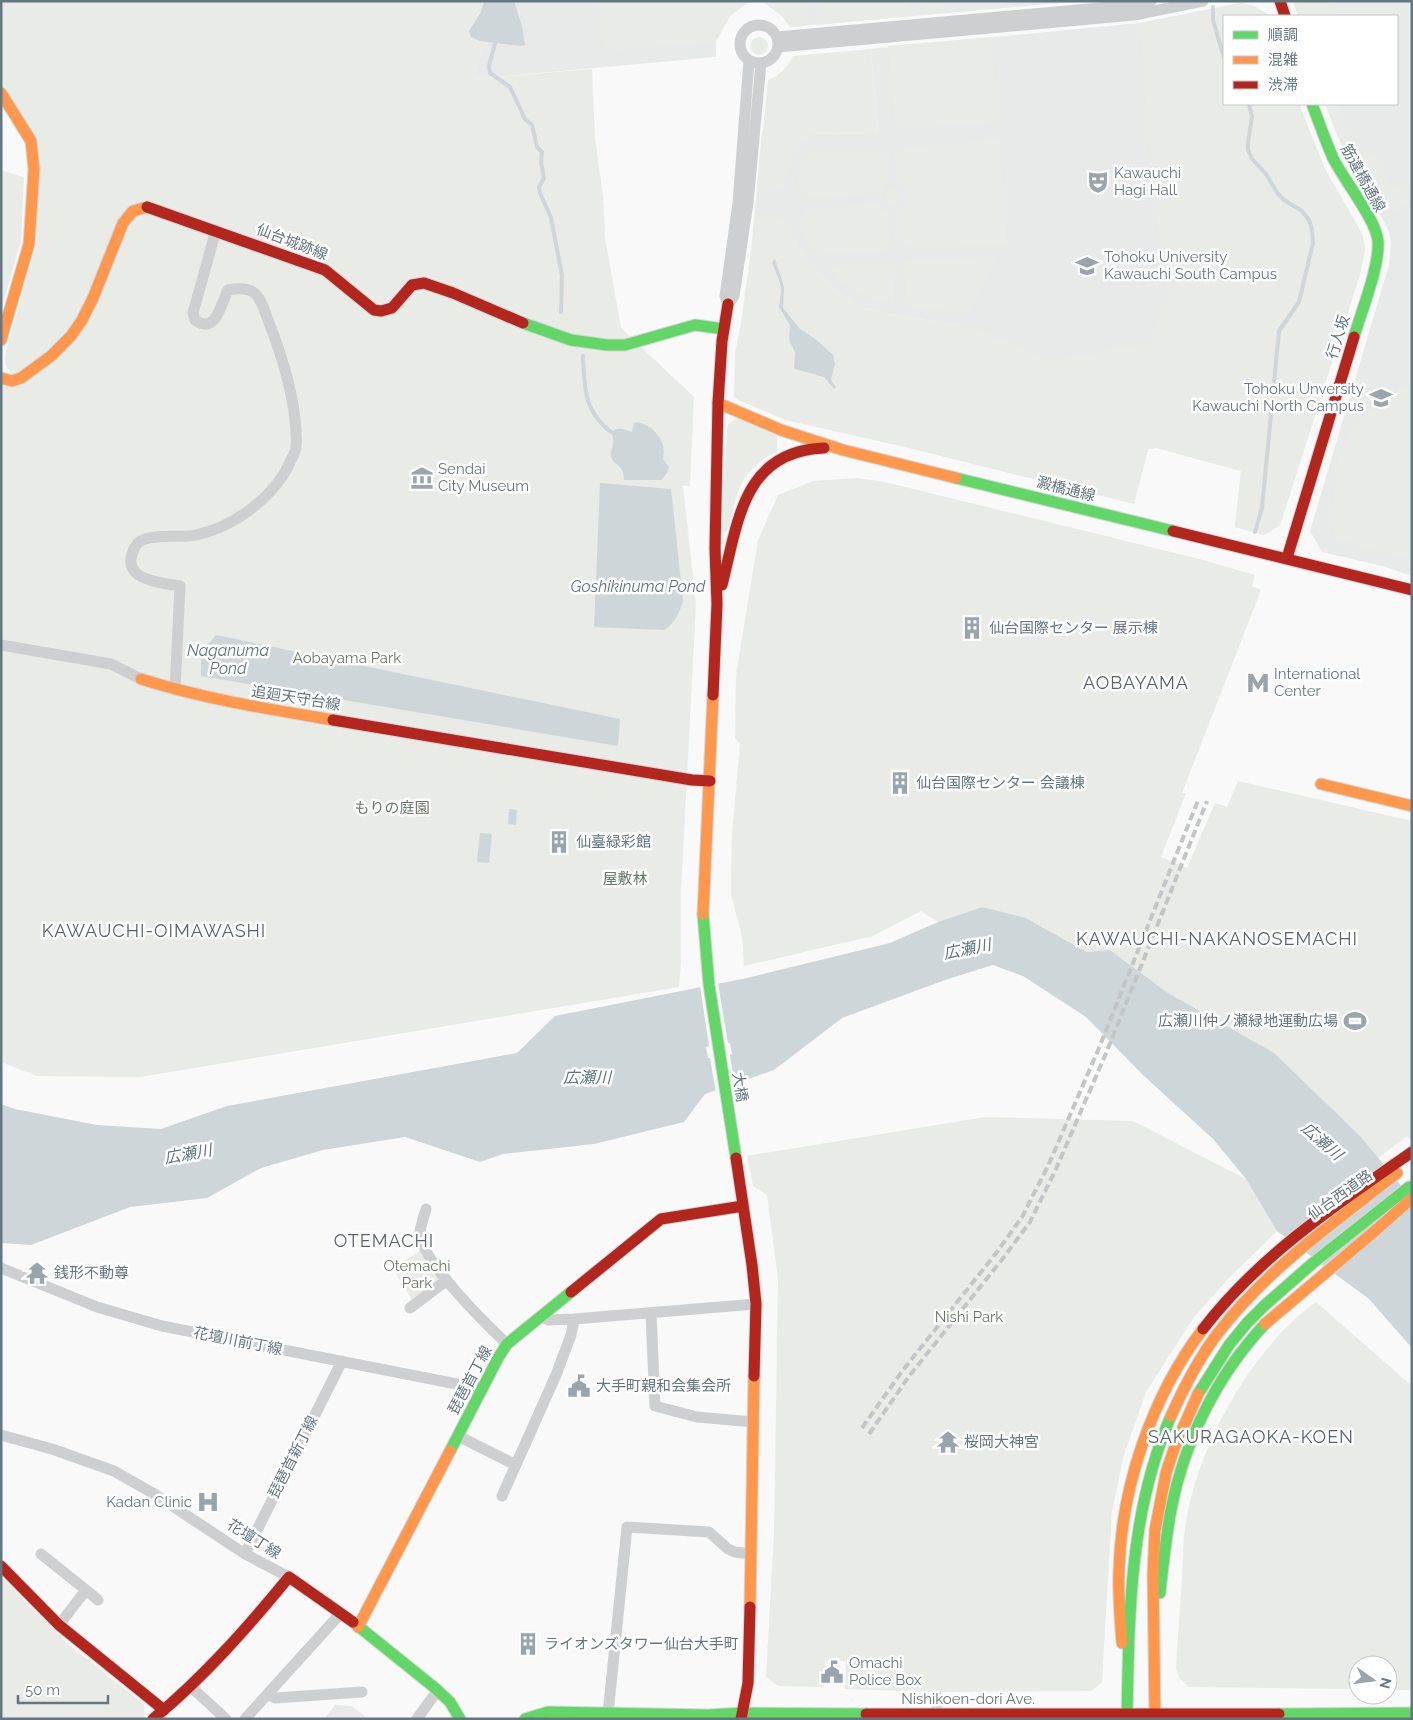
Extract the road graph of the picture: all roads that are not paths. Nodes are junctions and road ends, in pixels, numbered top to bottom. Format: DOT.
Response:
graph roads {
  1 [pos="1150,1"];
  2 [pos="1202,1"];
  3 [pos="1280,1"];
  4 [pos="1285,15"];
  5 [pos="778,42"];
  6 [pos="749,60"];
  7 [pos="761,63"];
  8 [pos="1,93"];
  9 [pos="1312,105"];
  10 [pos="216,230"];
  11 [pos="1378,239"];
  12 [pos="728,304"];
  13 [pos="724,329"];
  14 [pos="1,340"];
  15 [pos="1,378"];
  16 [pos="718,403"];
  17 [pos="843,450"];
  18 [pos="1286,558"];
  19 [pos="1412,590"];
  20 [pos="718,604"];
  21 [pos="1,645"];
  22 [pos="141,679"];
  23 [pos="176,690"];
  24 [pos="710,781"];
  25 [pos="1321,784"];
  26 [pos="1412,806"];
  27 [pos="1412,1152"];
  28 [pos="1412,1162"];
  29 [pos="1411,1190"];
  30 [pos="742,1200"];
  31 [pos="426,1209"];
  32 [pos="1286,1253"];
  33 [pos="1,1268"];
  34 [pos="446,1280"];
  35 [pos="756,1304"];
  36 [pos="410,1308"];
  37 [pos="651,1313"];
  38 [pos="541,1317"];
  39 [pos="574,1319"];
  40 [pos="507,1344"];
  41 [pos="342,1361"];
  42 [pos="482,1389"];
  43 [pos="754,1422"];
  44 [pos="1,1435"];
  45 [pos="458,1436"];
  46 [pos="516,1465"];
  47 [pos="502,1496"];
  48 [pos="41,1554"];
  49 [pos="245,1554"];
  50 [pos="750,1554"];
  51 [pos="1,1566"];
  52 [pos="289,1577"];
  53 [pos="86,1590"];
  54 [pos="98,1600"];
  55 [pos="341,1613"];
  56 [pos="59,1625"];
  57 [pos="358,1627"];
  58 [pos="1127,1675"];
  59 [pos="190,1687"];
  60 [pos="437,1690"];
  61 [pos="362,1692"];
  62 [pos="268,1694"];
  63 [pos="937,1696"];
  64 [pos="1412,1713"];
  65 [pos="168,1714"];
  66 [pos="608,1714"];
  67 [pos="1380,1715"];
  68 [pos="1127,1716"];
  69 [pos="1154,1716"];
  70 [pos="740,1717"];
  71 [pos="937,1717"];
  72 [pos="153,1719"];
  73 [pos="226,1719"];
  74 [pos="245,1719"];
  75 [pos="417,1719"];
  76 [pos="460,1719"];
  77 [pos="526,1719"];
  1 -- 5 [label="street"];
  2 -- 5 [label="street"];
  3 -- 4 [label="main road"];
  5 -- 6 [label="street"];
  5 -- 7 [label="street"];
  6 -- 7 [label="street"];
  6 -- 12 [label="street"];
  7 -- 12 [label="street"];
  8 -- 14 [label="main road"];
  9 -- 11 [label="main road, 筋違橋通線"];
  10 -- 13 [label="main road, 仙台城跡線"];
  10 -- 15 [label="main road, 仙台城跡線"];
  10 -- 23 [label="street"];
  11 -- 18 [label="main road, 行人坂"];
  12 -- 13 [label="main road"];
  13 -- 16 [label="main road"];
  16 -- 17 [label="main road, 澱橋通線"];
  16 -- 20 [label="main road"];
  17 -- 18 [label="main road, 澱橋通線"];
  17 -- 20 [label="main road"];
  18 -- 19 [label="main road, 澱橋通線"];
  20 -- 24 [label="main road, 大橋"];
  21 -- 22 [label="street"];
  22 -- 23 [label="main road, 追廻天守台線"];
  23 -- 24 [label="main road, 追廻天守台線"];
  24 -- 30 [label="main road, 大橋"];
  25 -- 26 [label="main road"];
  27 -- 32 [label="main road"];
  28 -- 32 [label="main road, 仙台西道路"];
  29 -- 69 [label="main road"];
  30 -- 35 [label="main road, 大橋"];
  30 -- 38 [label="main road, 琵琶首丁線"];
  31 -- 34 [label="street"];
  32 -- 58 [label="main road"];
  32 -- 58 [label="main road"];
  33 -- 41 [label="street, 花壇川前丁線"];
  34 -- 36 [label="street"];
  34 -- 40 [label="street"];
  35 -- 37 [label="street"];
  35 -- 43 [label="main road, 大橋"];
  37 -- 39 [label="street"];
  37 -- 43 [label="street"];
  38 -- 39 [label="street"];
  38 -- 40 [label="main road, 琵琶首丁線"];
  39 -- 46 [label="street"];
  40 -- 42 [label="main road, 琵琶首丁線"];
  41 -- 42 [label="street, 花壇川前丁線"];
  41 -- 49 [label="street, 琵琶首新丁線"];
  42 -- 45 [label="main road, 琵琶首丁線"];
  43 -- 50 [label="main road, 大橋"];
  44 -- 49 [label="street, 花壇丁線"];
  45 -- 46 [label="street"];
  45 -- 57 [label="main road, 琵琶首丁線"];
  46 -- 47 [label="street"];
  48 -- 53 [label="street"];
  49 -- 52 [label="street, 花壇丁線"];
  50 -- 66 [label="street"];
  50 -- 70 [label="main road, 大橋"];
  51 -- 56 [label="main road"];
  52 -- 55 [label="main road, 花壇丁線"];
  52 -- 59 [label="main road"];
  53 -- 54 [label="street"];
  53 -- 56 [label="street"];
  55 -- 57 [label="main road, 花壇丁線"];
  55 -- 62 [label="street"];
  56 -- 65 [label="main road"];
  57 -- 60 [label="main road, 花壇丁線"];
  58 -- 68 [label="main road"];
  59 -- 65 [label="main road"];
  59 -- 73 [label="street"];
  60 -- 75 [label="street"];
  60 -- 76 [label="main road, 花壇丁線"];
  61 -- 62 [label="street"];
  62 -- 74 [label="street"];
  63 -- 71 [label="street"];
  64 -- 67 [label="main road, Nishikoen-dori Ave."];
  65 -- 72 [label="main road"];
  66 -- 70 [label="main road, Nishikoen-dori Ave."];
  66 -- 77 [label="main road, Nishikoen-dori Ave."];
  67 -- 69 [label="main road, Nishikoen-dori Ave."];
  68 -- 69 [label="main road, Nishikoen-dori Ave."];
  68 -- 71 [label="main road, Nishikoen-dori Ave."];
  70 -- 71 [label="main road, Nishikoen-dori Ave."];
}
